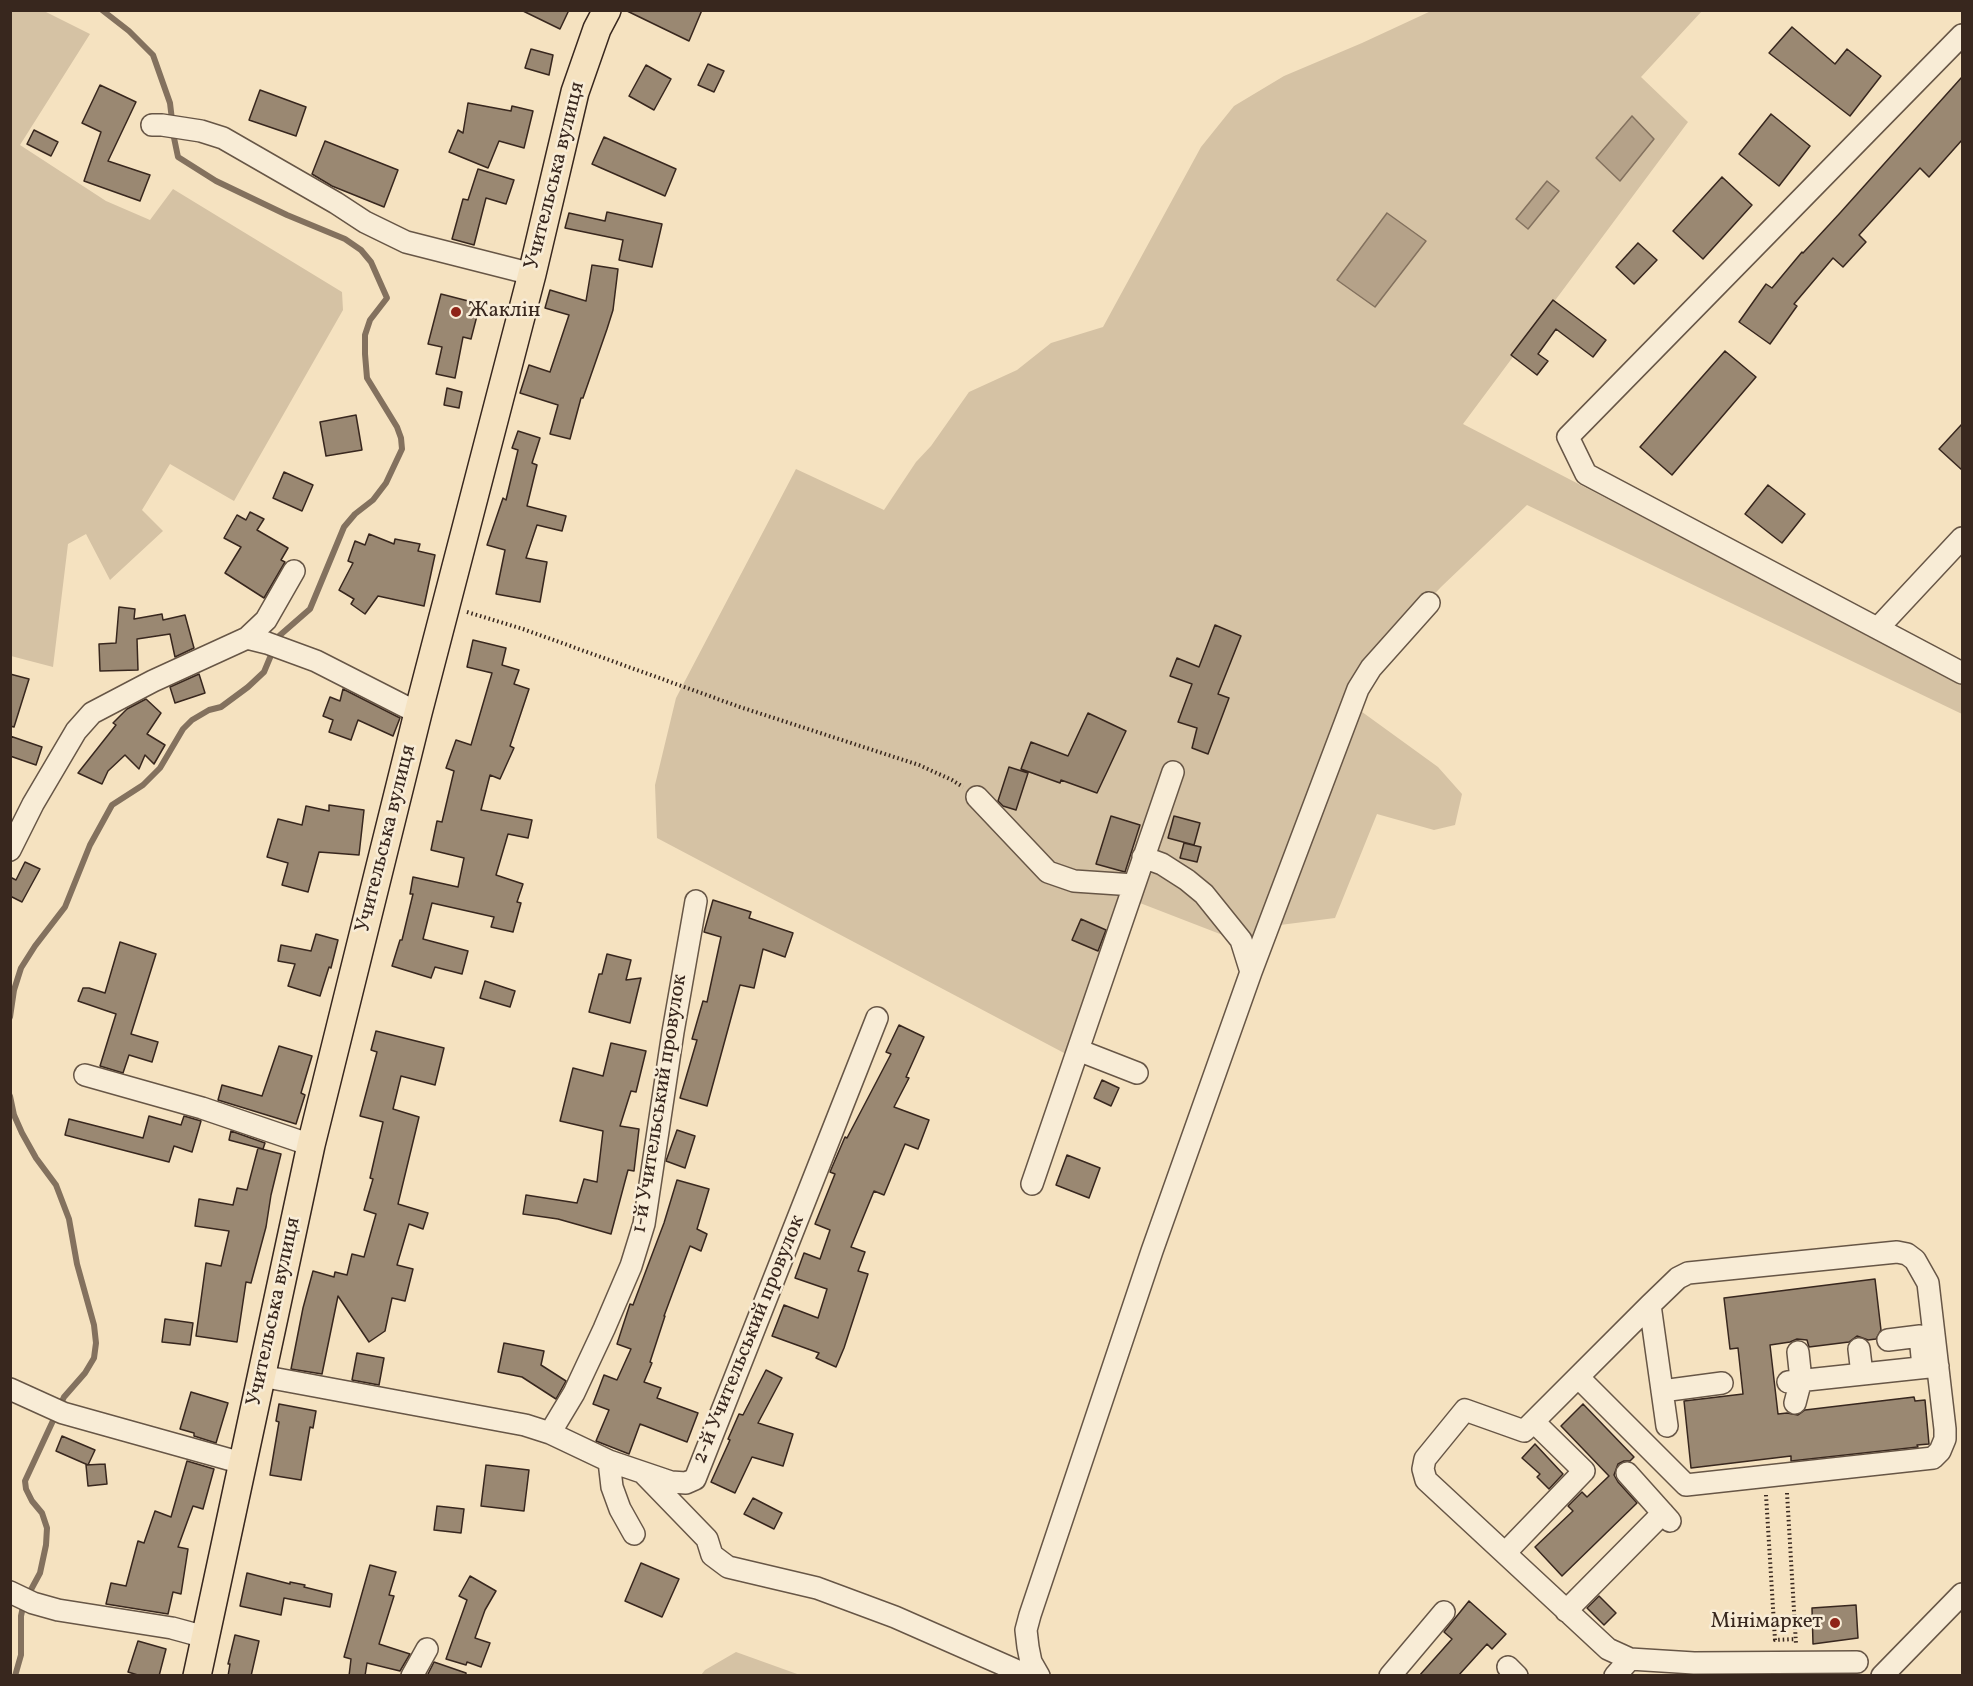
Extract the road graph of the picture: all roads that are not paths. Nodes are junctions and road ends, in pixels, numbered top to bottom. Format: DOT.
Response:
graph roads {
  1 [pos="607,10"];
  2 [pos="1962,35"];
  3 [pos="152,125"];
  4 [pos="532,274"];
  5 [pos="1962,538"];
  6 [pos="294,571"];
  7 [pos="1429,603"];
  8 [pos="1878,628"];
  9 [pos="265,643"];
  10 [pos="1962,673"];
  11 [pos="418,713"];
  12 [pos="1173,772"];
  13 [pos="977,797"];
  14 [pos="10,850"];
  15 [pos="1143,857"];
  16 [pos="1134,885"];
  17 [pos="696,901"];
  18 [pos="1251,972"];
  19 [pos="877,1018"];
  20 [pos="1078,1050"];
  21 [pos="1137,1073"];
  22 [pos="85,1075"];
  23 [pos="311,1145"];
  24 [pos="1032,1184"];
  25 [pos="1650,1305"];
  26 [pos="1888,1340"];
  27 [pos="1859,1348"];
  28 [pos="1798,1352"];
  29 [pos="1931,1367"];
  30 [pos="1862,1374"];
  31 [pos="261,1377"];
  32 [pos="1578,1377"];
  33 [pos="1795,1381"];
  34 [pos="1722,1383"];
  35 [pos="10,1389"];
  36 [pos="1662,1391"];
  37 [pos="1795,1403"];
  38 [pos="1534,1422"];
  39 [pos="1667,1426"];
  40 [pos="550,1433"];
  41 [pos="609,1461"];
  42 [pos="243,1463"];
  43 [pos="642,1473"];
  44 [pos="1627,1473"];
  45 [pos="634,1534"];
  46 [pos="1505,1553"];
  47 [pos="10,1593"];
  48 [pos="1962,1594"];
  49 [pos="1566,1611"];
  50 [pos="1444,1612"];
  51 [pos="206,1638"];
  52 [pos="427,1649"];
  53 [pos="1630,1659"];
  54 [pos="1851,1669"];
  55 [pos="1695,1671"];
  56 [pos="1886,1671"];
  57 [pos="197,1676"];
  58 [pos="412,1676"];
  59 [pos="1029,1676"];
  60 [pos="1040,1676"];
  61 [pos="1390,1676"];
  62 [pos="1615,1676"];
  1 -- 4 [label="main road, Учительська вулиця"];
  2 -- 8 [label="street"];
  3 -- 4 [label="street"];
  4 -- 11 [label="main road, Учительська вулиця"];
  5 -- 8 [label="street"];
  6 -- 9 [label="street"];
  7 -- 18 [label="street"];
  8 -- 10 [label="street"];
  9 -- 11 [label="street"];
  9 -- 14 [label="street"];
  11 -- 23 [label="main road, Учительська вулиця"];
  12 -- 15 [label="street"];
  13 -- 16 [label="street"];
  15 -- 16 [label="street"];
  15 -- 18 [label="street"];
  16 -- 20 [label="street"];
  17 -- 40 [label="street, 1-й Учительський провулок"];
  18 -- 60 [label="street"];
  19 -- 43 [label="street, 2-й Учительський провулок"];
  20 -- 21 [label="street"];
  20 -- 24 [label="street"];
  22 -- 23 [label="street"];
  23 -- 31 [label="main road, Учительська вулиця"];
  25 -- 29 [label="street"];
  25 -- 32 [label="street"];
  25 -- 36 [label="street"];
  26 -- 29 [label="street"];
  27 -- 30 [label="street"];
  28 -- 33 [label="street"];
  29 -- 30 [label="street"];
  29 -- 32 [label="street"];
  30 -- 33 [label="street"];
  31 -- 40 [label="street, 2-й Учительський провулок"];
  31 -- 42 [label="main road, Учительська вулиця"];
  32 -- 38 [label="street"];
  33 -- 37 [label="street"];
  34 -- 36 [label="street"];
  35 -- 42 [label="street"];
  36 -- 39 [label="street"];
  38 -- 46 [label="street"];
  38 -- 46 [label="street"];
  40 -- 41 [label="street, 2-й Учительський провулок"];
  41 -- 43 [label="street, 2-й Учительський провулок"];
  41 -- 45 [label="street"];
  42 -- 51 [label="main road, Учительська вулиця"];
  43 -- 59 [label="street"];
  44 -- 49 [label="street"];
  46 -- 49 [label="street"];
  47 -- 51 [label="street"];
  48 -- 56 [label="street"];
  49 -- 53 [label="street"];
  50 -- 61 [label="street"];
  51 -- 57 [label="main road, Учительська вулиця"];
  52 -- 58 [label="street"];
  53 -- 55 [label="street"];
  53 -- 62 [label="street"];
  54 -- 55 [label="street"];
  54 -- 56 [label="street"];
}
